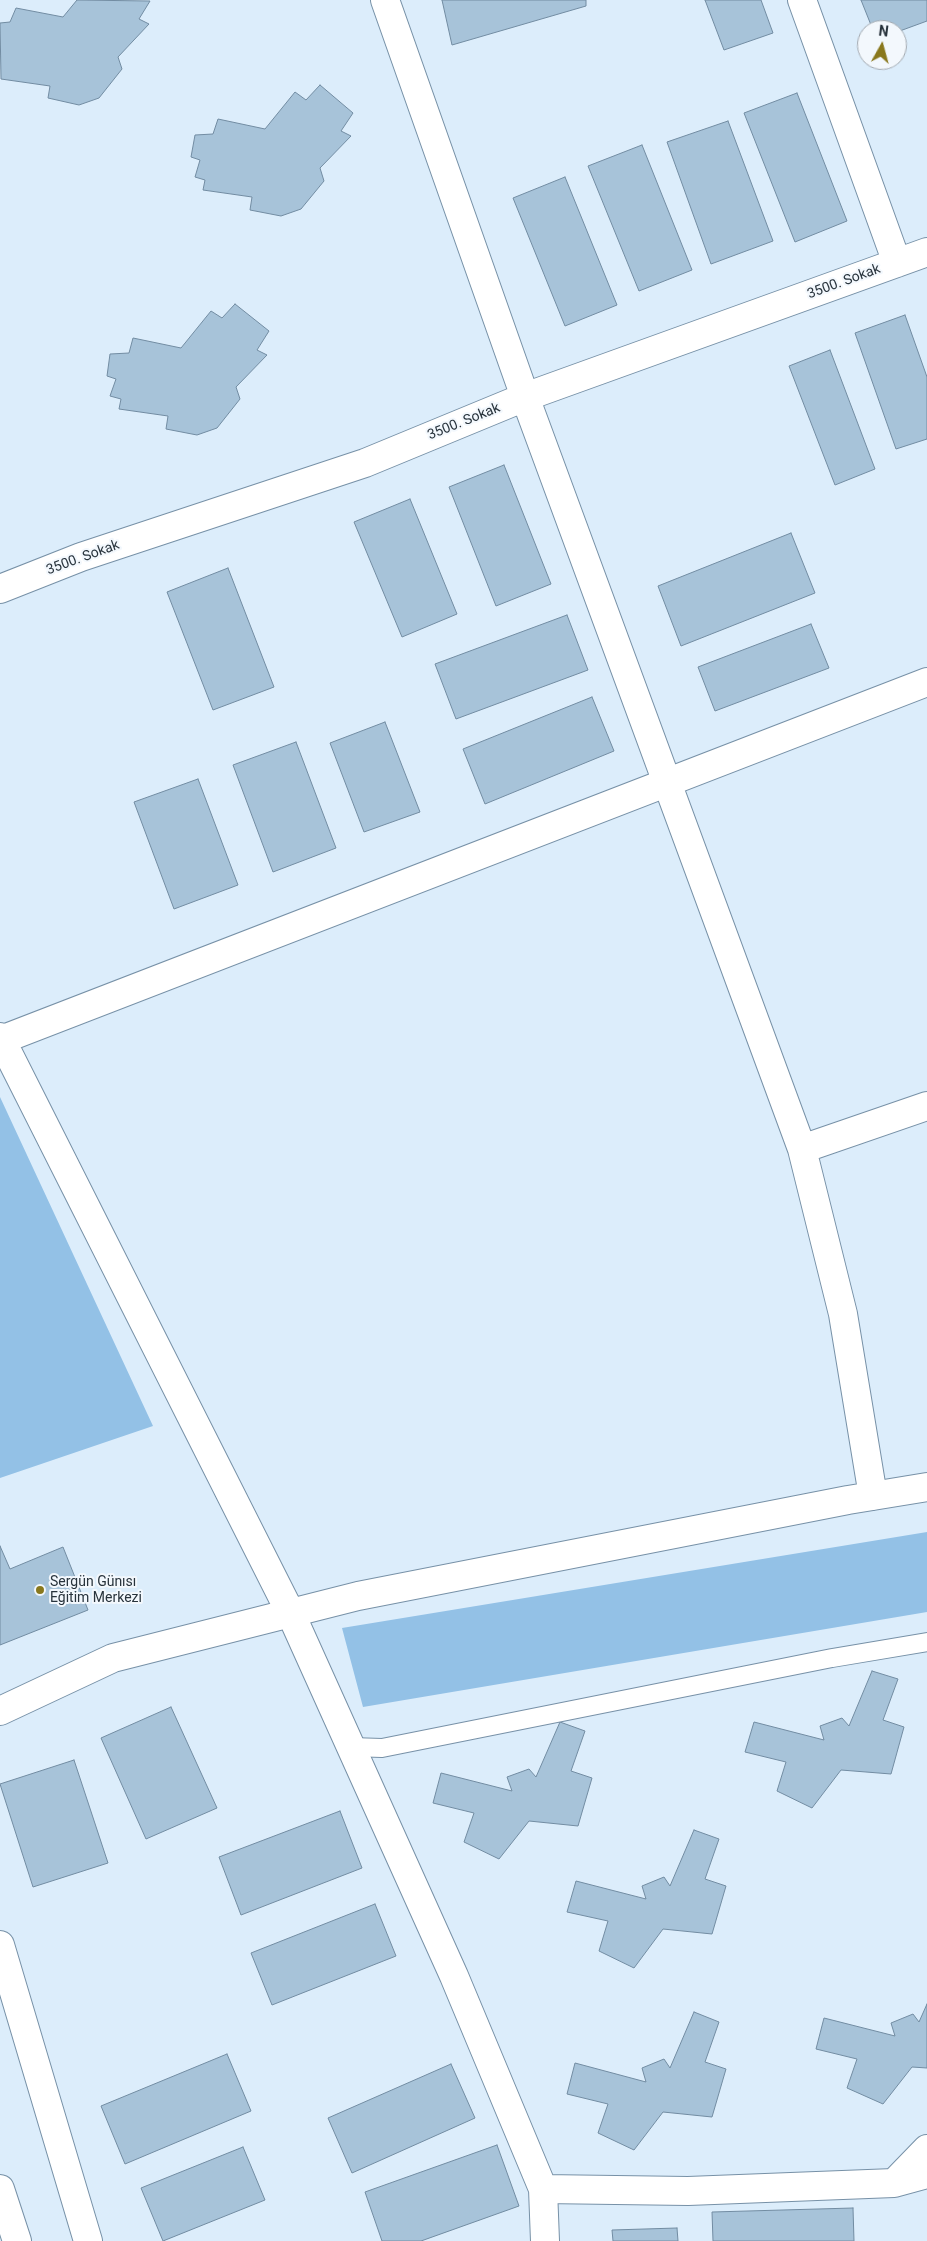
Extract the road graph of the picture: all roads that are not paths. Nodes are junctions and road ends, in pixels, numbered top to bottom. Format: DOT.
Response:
graph roads {
  1 [pos="385,0"];
  2 [pos="802,0"];
  3 [pos="927,252"];
  4 [pos="897,263"];
  5 [pos="525,397"];
  6 [pos="0,589"];
  7 [pos="927,682"];
  8 [pos="667,782"];
  9 [pos="1,1039"];
  10 [pos="927,1106"];
  11 [pos="802,1149"];
  12 [pos="927,1487"];
  13 [pos="873,1496"];
  14 [pos="291,1614"];
  15 [pos="927,1642"];
  16 [pos="0,1711"];
  17 [pos="351,1747"];
  18 [pos="0,1944"];
  19 [pos="927,2149"];
  20 [pos="927,2174"];
  21 [pos="894,2184"];
  22 [pos="0,2189"];
  23 [pos="543,2189"];
  24 [pos="17,2241"];
  25 [pos="88,2241"];
  26 [pos="545,2241"];
  1 -- 5 [label="street"];
  2 -- 4 [label="street"];
  3 -- 4 [label="street, 3500. Sokak"];
  4 -- 5 [label="street, 3500. Sokak"];
  5 -- 6 [label="street, 3500. Sokak"];
  5 -- 8 [label="street"];
  7 -- 8 [label="street"];
  8 -- 9 [label="street"];
  8 -- 11 [label="street"];
  9 -- 14 [label="street"];
  10 -- 11 [label="street"];
  11 -- 13 [label="street"];
  12 -- 13 [label="street"];
  13 -- 14 [label="street"];
  14 -- 16 [label="street"];
  14 -- 17 [label="street"];
  15 -- 17 [label="lane"];
  17 -- 23 [label="street"];
  18 -- 25 [label="street"];
  19 -- 21 [label="street"];
  20 -- 21 [label="street"];
  21 -- 23 [label="street"];
  22 -- 24 [label="street"];
  23 -- 26 [label="street"];
}
